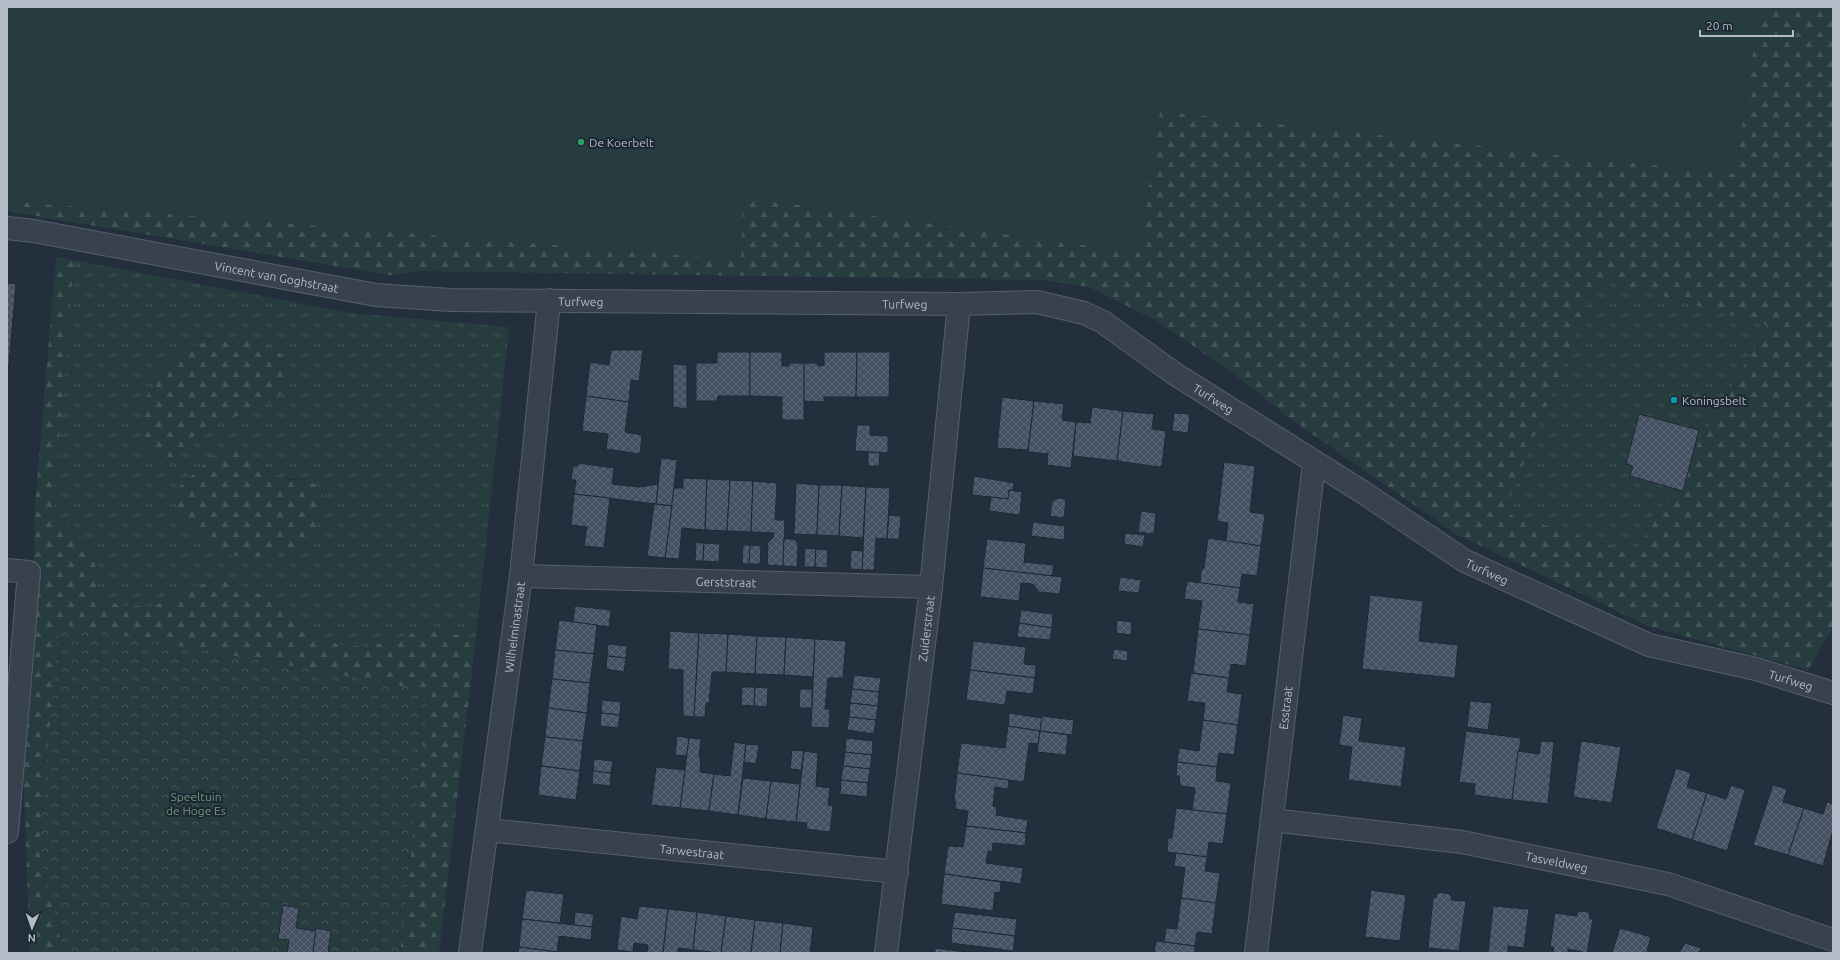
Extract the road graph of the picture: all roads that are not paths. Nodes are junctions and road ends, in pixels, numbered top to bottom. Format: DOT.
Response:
graph roads {
  1 [pos="7,228"];
  2 [pos="549,300"];
  3 [pos="959,304"];
  4 [pos="1314,463"];
  5 [pos="7,570"];
  6 [pos="521,576"];
  7 [pos="931,587"];
  8 [pos="1833,693"];
  9 [pos="1272,820"];
  10 [pos="487,830"];
  11 [pos="7,832"];
  12 [pos="897,872"];
  13 [pos="1833,940"];
  14 [pos="470,953"];
  15 [pos="886,953"];
  16 [pos="1256,953"];
  1 -- 2 [label="street, Vincent van Goghstraat"];
  2 -- 3 [label="street, Turfweg"];
  2 -- 6 [label="street, Wilhelminastraat"];
  3 -- 4 [label="street, Turfweg"];
  3 -- 7 [label="street, Zuiderstraat"];
  4 -- 8 [label="street, Turfweg"];
  4 -- 9 [label="street, Esstraat"];
  5 -- 11 [label="street"];
  6 -- 7 [label="street, Gerststraat"];
  6 -- 10 [label="street, Wilhelminastraat"];
  7 -- 12 [label="street, Zuiderstraat"];
  9 -- 13 [label="street, Tasveldweg"];
  9 -- 16 [label="street, Esstraat"];
  10 -- 12 [label="street, Tarwestraat"];
  10 -- 14 [label="street, Wilhelminastraat"];
  12 -- 15 [label="street, Zuiderstraat"];
}
